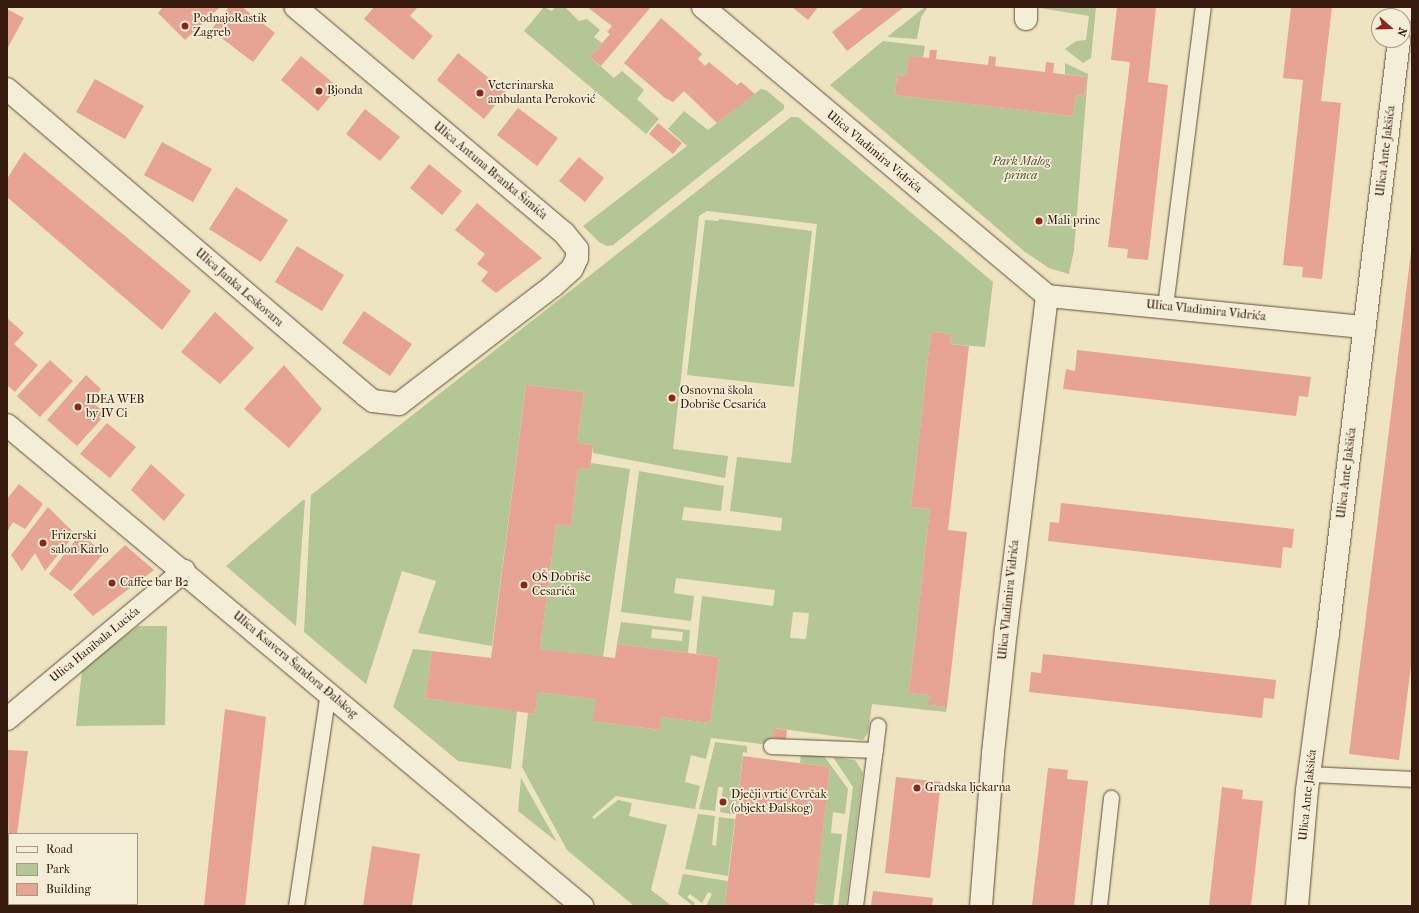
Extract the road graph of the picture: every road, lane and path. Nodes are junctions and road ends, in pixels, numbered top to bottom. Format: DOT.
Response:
graph roads {
  1 [pos="296,7"];
  2 [pos="703,7"];
  3 [pos="1203,7"];
  4 [pos="1397,48"];
  5 [pos="7,89"];
  6 [pos="1047,296"];
  7 [pos="1165,306"];
  8 [pos="1364,327"];
  9 [pos="482,341"];
  10 [pos="7,425"];
  11 [pos="184,571"];
  12 [pos="328,694"];
  13 [pos="7,718"];
  14 [pos="878,725"];
  15 [pos="771,746"];
  16 [pos="875,750"];
  17 [pos="1310,774"];
  18 [pos="1412,779"];
  19 [pos="1111,798"];
  20 [pos="296,906"];
  21 [pos="582,906"];
  22 [pos="855,906"];
  23 [pos="981,906"];
  24 [pos="1099,906"];
  25 [pos="1297,906"];
  1 -- 9 [label="street, Ulica Antuna Branka Šimića"];
  2 -- 6 [label="street, Ulica Vladimira Vidrića"];
  3 -- 7 [label="lane"];
  4 -- 8 [label="street, Ulica Ante Jakšića"];
  5 -- 9 [label="street, Ulica Janka Leskovara"];
  6 -- 7 [label="street, Ulica Vladimira Vidrića"];
  6 -- 23 [label="street, Ulica Vladimira Vidrića"];
  7 -- 8 [label="street, Ulica Vladimira Vidrića"];
  8 -- 17 [label="street, Ulica Ante Jakšića"];
  10 -- 11 [label="street, Ulica Ksavera Šandora Đalskog"];
  11 -- 12 [label="street, Ulica Ksavera Šandora Đalskog"];
  11 -- 13 [label="street, Ulica Hanibala Lucića"];
  12 -- 20 [label="lane"];
  12 -- 21 [label="street, Ulica Ksavera Šandora Đalskog"];
  14 -- 16 [label="lane"];
  15 -- 16 [label="lane"];
  16 -- 22 [label="lane"];
  17 -- 18 [label="lane"];
  17 -- 25 [label="street, Ulica Ante Jakšića"];
  19 -- 24 [label="lane"];
}
